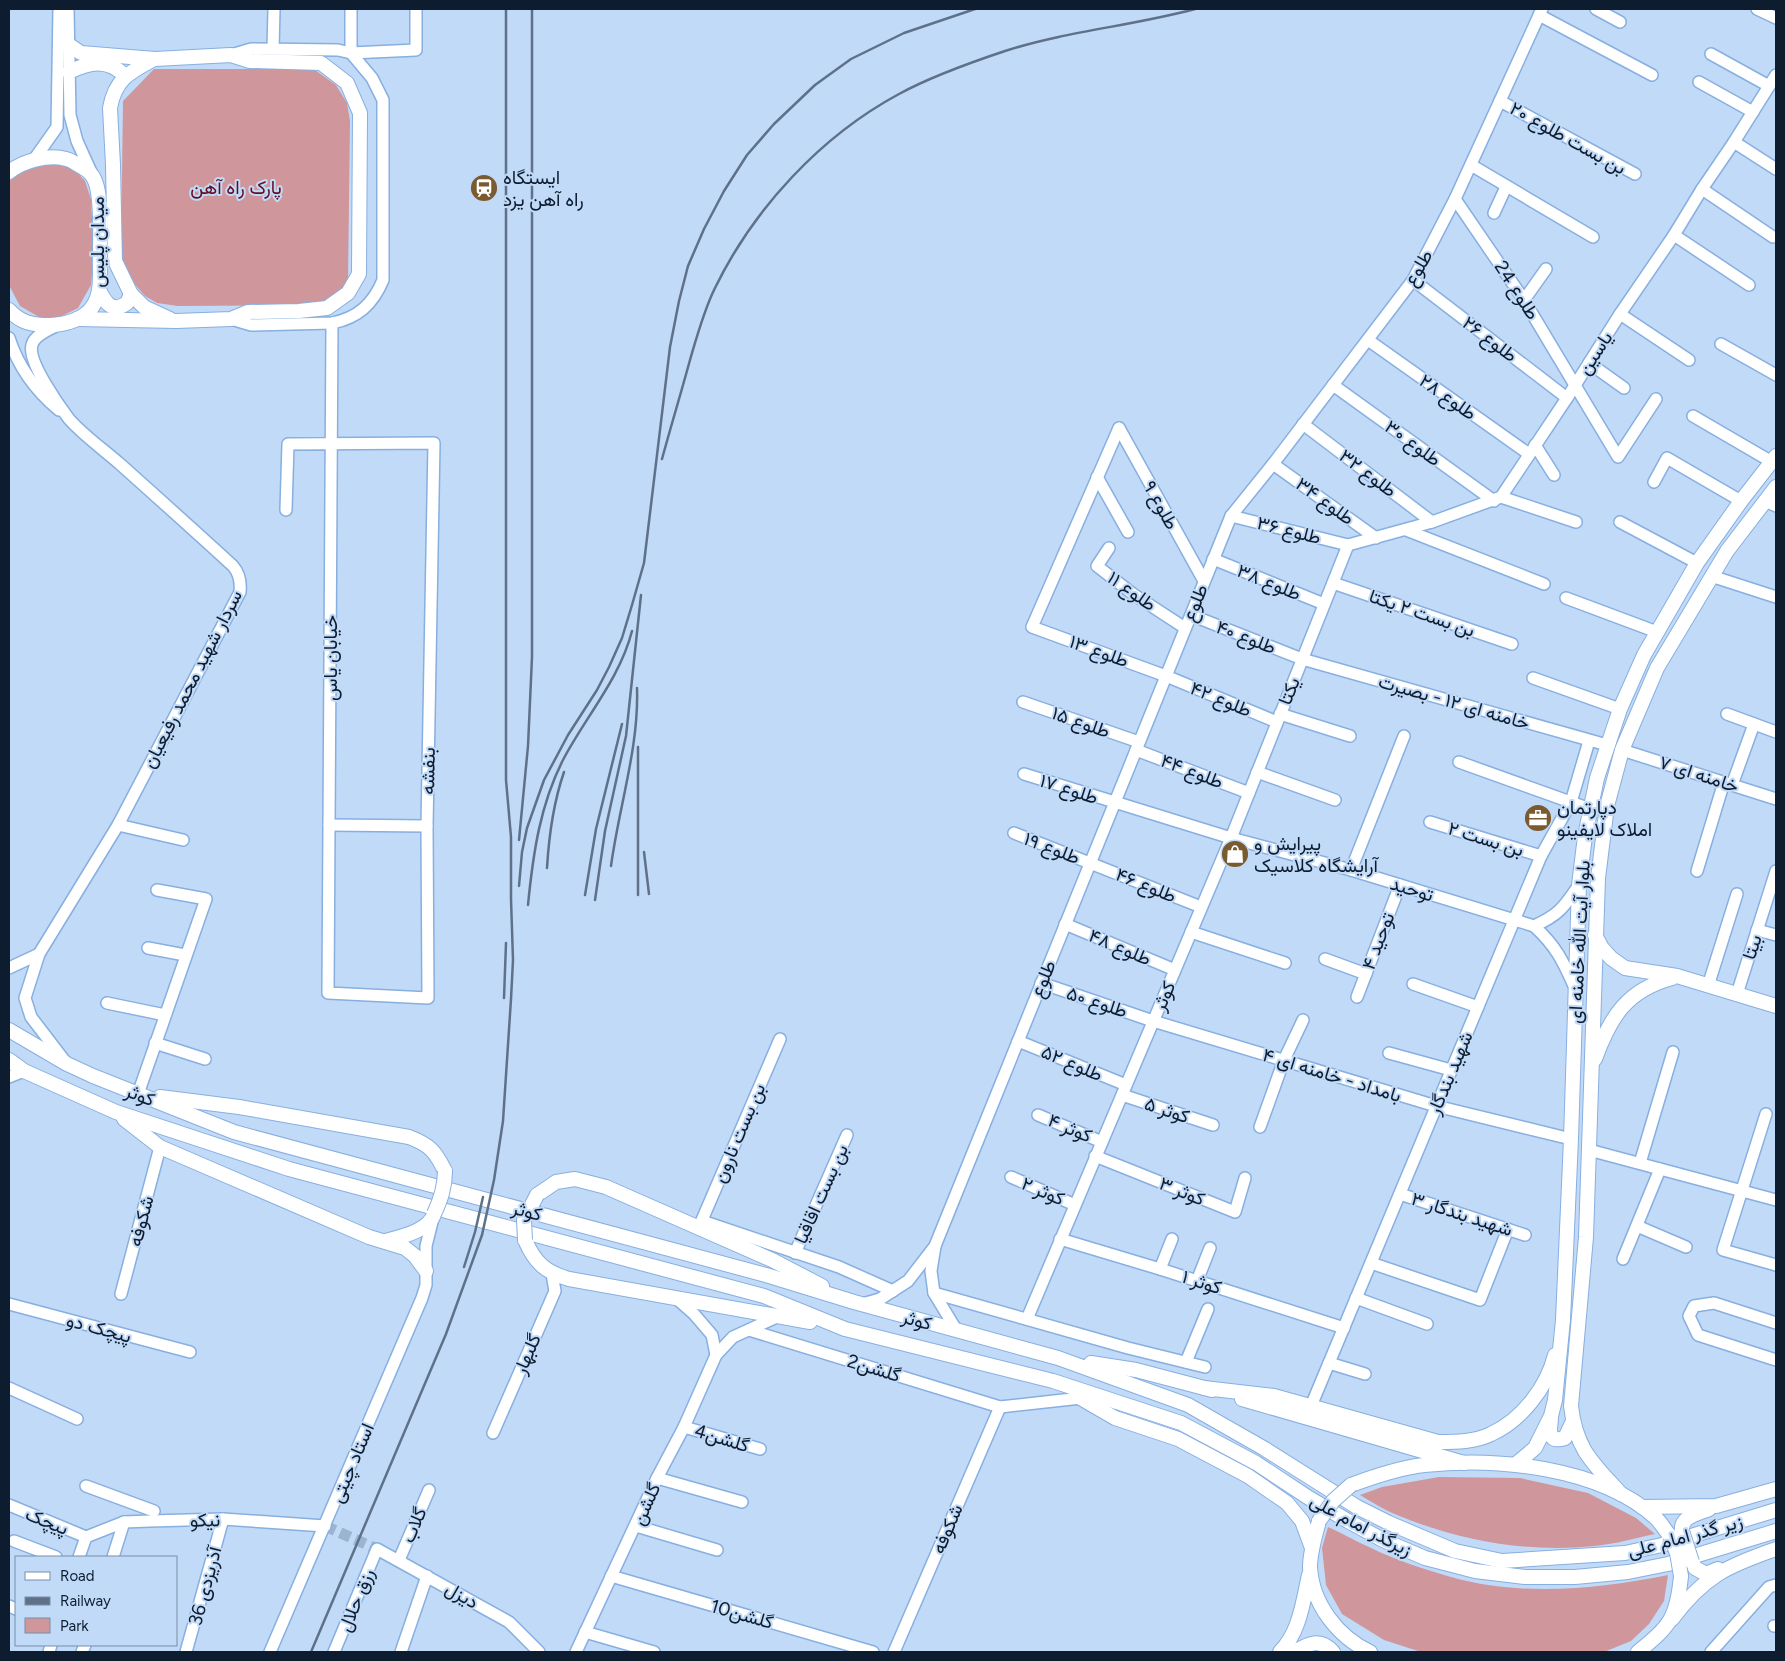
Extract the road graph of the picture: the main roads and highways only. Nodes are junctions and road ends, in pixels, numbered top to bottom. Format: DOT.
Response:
graph roads {
  1 [pos="69,45"];
  2 [pos="155,59"];
  3 [pos="69,72"];
  4 [pos="124,76"];
  5 [pos="10,170"];
  6 [pos="99,290"];
  7 [pos="131,294"];
  8 [pos="9,310"];
  9 [pos="77,319"];
  10 [pos="176,321"];
  11 [pos="1774,459"];
  12 [pos="1776,487"];
  13 [pos="1771,504"];
  14 [pos="1594,935"];
  15 [pos="1677,976"];
  16 [pos="1776,1006"];
  17 [pos="9,1030"];
  18 [pos="9,1060"];
  19 [pos="1591,1069"];
  20 [pos="138,1094"];
  21 [pos="116,1112"];
  22 [pos="385,1241"];
  23 [pos="426,1271"];
  24 [pos="858,1303"];
  25 [pos="1563,1320"];
  26 [pos="846,1329"];
  27 [pos="1058,1358"];
  28 [pos="1053,1381"];
  29 [pos="1204,1388"];
  30 [pos="1551,1416"];
  31 [pos="1365,1421"];
  32 [pos="1573,1421"];
  33 [pos="1381,1438"];
  34 [pos="1464,1463"];
  35 [pos="1516,1464"];
  36 [pos="1776,1489"];
  37 [pos="1622,1494"];
  38 [pos="1716,1506"];
  39 [pos="1642,1507"];
  40 [pos="1776,1510"];
  41 [pos="1776,1531"];
  42 [pos="1676,1534"];
  43 [pos="1312,1548"];
  44 [pos="1776,1549"];
  45 [pos="1502,1561"];
  46 [pos="1741,1561"];
  47 [pos="1310,1567"];
  48 [pos="1672,1619"];
  49 [pos="1280,1652"];
  50 [pos="1294,1652"];
  51 [pos="1333,1652"];
  52 [pos="1370,1652"];
  53 [pos="1638,1652"];
  1 -- 2 [label="main road"];
  2 -- 4 [label="main road"];
  2 -- 10 [label="main road"];
  3 -- 4 [label="main road"];
  4 -- 7 [label="main road"];
  5 -- 6 [label="main road, میدان پلیس"];
  6 -- 7 [label="main road"];
  6 -- 9 [label="main road, میدان پلیس"];
  7 -- 10 [label="main road"];
  8 -- 9 [label="main road, میدان پلیس"];
  9 -- 10 [label="main road"];
  11 -- 25 [label="main road, بلوار آیت الله خامنه ای"];
  12 -- 13 [label="main road, بلوار آیت الله خامنه ای"];
  13 -- 14 [label="main road, بلوار آیت الله خامنه ای"];
  14 -- 15 [label="main road"];
  14 -- 19 [label="main road, بلوار آیت الله خامنه ای"];
  15 -- 16 [label="main road"];
  15 -- 19 [label="main road"];
  17 -- 20 [label="main road, کوثر"];
  18 -- 21 [label="main road, کوثر"];
  19 -- 32 [label="main road, بلوار آیت الله خامنه ای"];
  20 -- 22 [label="main road, bridge"];
  20 -- 24 [label="main road, کوثر"];
  21 -- 22 [label="main road"];
  21 -- 26 [label="main road, کوثر"];
  22 -- 23 [label="main road"];
  24 -- 26 [label="main road, bridge"];
  24 -- 27 [label="main road, کوثر"];
  25 -- 30 [label="main road, بلوار آیت الله خامنه ای"];
  25 -- 31 [label="main road"];
  26 -- 28 [label="main road, کوثر"];
  27 -- 29 [label="main road"];
  27 -- 45 [label="main road, زیرگذر امام علی"];
  28 -- 41 [label="main road, زیرگذر امام علی"];
  28 -- 43 [label="main road"];
  29 -- 31 [label="main road"];
  29 -- 33 [label="main road"];
  30 -- 32 [label="main road"];
  30 -- 35 [label="main road, بلوار آیت الله خامنه ای"];
  31 -- 33 [label="main road"];
  32 -- 37 [label="main road, بلوار آیت الله خامنه ای"];
  33 -- 34 [label="main road"];
  34 -- 35 [label="main road"];
  34 -- 43 [label="main road, bridge"];
  35 -- 37 [label="main road"];
  36 -- 38 [label="main road"];
  37 -- 39 [label="main road"];
  38 -- 39 [label="main road"];
  38 -- 42 [label="main road"];
  39 -- 42 [label="main road"];
  40 -- 45 [label="main road, زیر گذر امام علی"];
  42 -- 46 [label="main road, bridge"];
  42 -- 48 [label="main road, bridge"];
  43 -- 47 [label="main road"];
  44 -- 46 [label="main road"];
  46 -- 48 [label="main road"];
  47 -- 49 [label="main road"];
  47 -- 52 [label="main road"];
  48 -- 53 [label="main road"];
  50 -- 51 [label="main road"];
}
